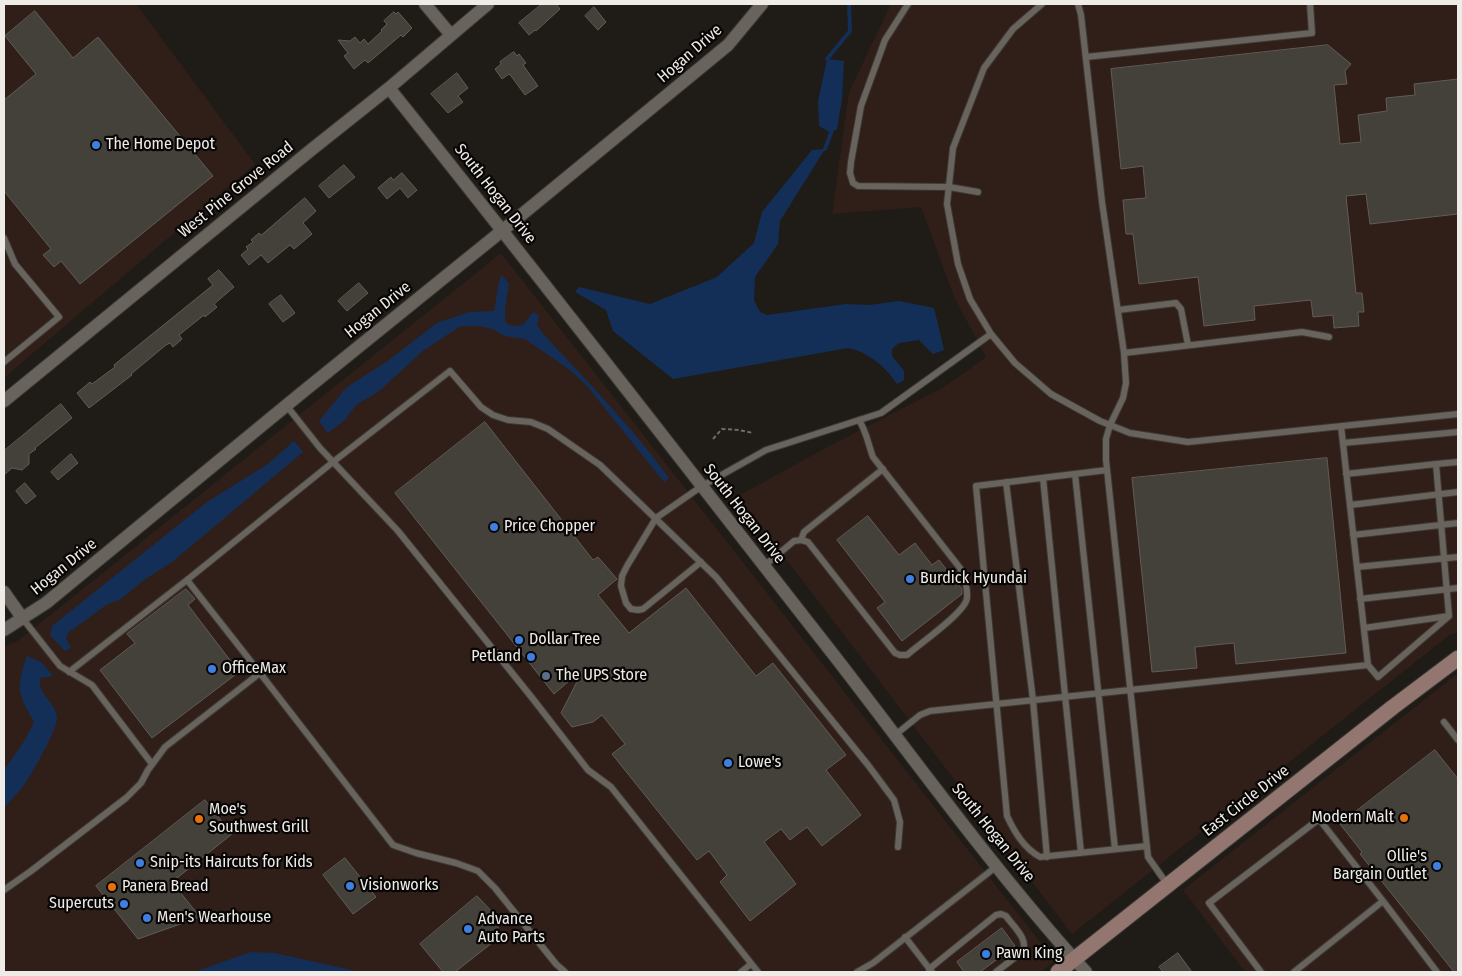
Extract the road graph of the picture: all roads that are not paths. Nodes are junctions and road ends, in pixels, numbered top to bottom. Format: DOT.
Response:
graph roads {
  1 [pos="425,4"];
  2 [pos="488,4"];
  3 [pos="762,4"];
  4 [pos="908,4"];
  5 [pos="1042,4"];
  6 [pos="1078,4"];
  7 [pos="1310,4"];
  8 [pos="451,35"];
  9 [pos="1086,57"];
  10 [pos="389,88"];
  11 [pos="949,187"];
  12 [pos="978,192"];
  13 [pos="503,230"];
  14 [pos="4,238"];
  15 [pos="1118,310"];
  16 [pos="991,334"];
  17 [pos="1329,337"];
  18 [pos="1188,345"];
  19 [pos="1124,353"];
  20 [pos="4,362"];
  21 [pos="4,401"];
  22 [pos="286,405"];
  23 [pos="1458,414"];
  24 [pos="859,420"];
  25 [pos="1110,425"];
  26 [pos="1341,426"];
  27 [pos="1458,432"];
  28 [pos="1343,443"];
  29 [pos="333,462"];
  30 [pos="1458,462"];
  31 [pos="1436,464"];
  32 [pos="883,469"];
  33 [pos="1107,470"];
  34 [pos="1075,474"];
  35 [pos="1346,474"];
  36 [pos="1043,478"];
  37 [pos="1006,482"];
  38 [pos="702,486"];
  39 [pos="1458,492"];
  40 [pos="1439,493"];
  41 [pos="1350,505"];
  42 [pos="656,518"];
  43 [pos="1458,523"];
  44 [pos="1441,524"];
  45 [pos="1353,535"];
  46 [pos="801,540"];
  47 [pos="1458,557"];
  48 [pos="1444,558"];
  49 [pos="701,562"];
  50 [pos="764,566"];
  51 [pos="1357,567"];
  52 [pos="187,580"];
  53 [pos="1458,588"];
  54 [pos="1447,589"];
  55 [pos="4,592"];
  56 [pos="1360,599"];
  57 [pos="1449,616"];
  58 [pos="23,619"];
  59 [pos="1364,628"];
  60 [pos="4,630"];
  61 [pos="1458,658"];
  62 [pos="1368,665"];
  63 [pos="69,672"];
  64 [pos="260,673"];
  65 [pos="1130,690"];
  66 [pos="1099,693"];
  67 [pos="1066,697"];
  68 [pos="1033,700"];
  69 [pos="996,704"];
  70 [pos="1444,722"];
  71 [pos="895,735"];
  72 [pos="1458,740"];
  73 [pos="152,764"];
  74 [pos="1146,846"];
  75 [pos="898,847"];
  76 [pos="1115,849"];
  77 [pos="1081,853"];
  78 [pos="1047,857"];
  79 [pos="997,866"];
  80 [pos="1168,885"];
  81 [pos="4,890"];
  82 [pos="1383,901"];
  83 [pos="905,937"];
  84 [pos="1074,959"];
  85 [pos="751,964"];
  86 [pos="870,964"];
  87 [pos="931,970"];
  88 [pos="565,972"];
  89 [pos="741,972"];
  90 [pos="750,972"];
  91 [pos="758,972"];
  92 [pos="857,972"];
  93 [pos="874,972"];
  94 [pos="996,972"];
  95 [pos="1058,972"];
  96 [pos="1086,972"];
  97 [pos="1261,972"];
  98 [pos="1294,972"];
  99 [pos="1437,972"];
  1 -- 8 [label="street"];
  2 -- 8 [label="street, West Pine Grove Road"];
  3 -- 13 [label="street, Hogan Drive"];
  4 -- 11 [label="lane"];
  5 -- 11 [label="lane"];
  6 -- 9 [label="lane"];
  7 -- 9 [label="lane"];
  8 -- 10 [label="street, West Pine Grove Road"];
  9 -- 15 [label="lane"];
  10 -- 13 [label="street, South Hogan Drive"];
  10 -- 21 [label="street, West Pine Grove Road"];
  11 -- 12 [label="lane"];
  11 -- 16 [label="lane"];
  13 -- 22 [label="street, Hogan Drive"];
  13 -- 38 [label="street, South Hogan Drive"];
  14 -- 20 [label="lane"];
  15 -- 18 [label="lane"];
  15 -- 19 [label="lane"];
  16 -- 24 [label="lane"];
  16 -- 25 [label="lane"];
  17 -- 18 [label="lane"];
  18 -- 19 [label="lane"];
  19 -- 25 [label="lane"];
  22 -- 29 [label="lane"];
  22 -- 58 [label="street, Hogan Drive"];
  23 -- 26 [label="lane"];
  24 -- 32 [label="lane"];
  24 -- 38 [label="lane"];
  25 -- 26 [label="lane"];
  25 -- 33 [label="lane"];
  26 -- 28 [label="lane"];
  27 -- 28 [label="lane"];
  28 -- 35 [label="lane"];
  29 -- 42 [label="lane"];
  29 -- 52 [label="lane"];
  29 -- 85 [label="lane"];
  30 -- 31 [label="lane"];
  31 -- 35 [label="lane"];
  31 -- 40 [label="lane"];
  32 -- 46 [label="lane"];
  32 -- 46 [label="lane"];
  33 -- 34 [label="lane"];
  33 -- 65 [label="lane"];
  34 -- 36 [label="lane"];
  34 -- 66 [label="lane"];
  35 -- 41 [label="lane"];
  36 -- 37 [label="lane"];
  36 -- 67 [label="lane"];
  37 -- 68 [label="lane"];
  37 -- 69 [label="lane"];
  38 -- 42 [label="lane"];
  38 -- 50 [label="street, South Hogan Drive"];
  39 -- 40 [label="lane"];
  40 -- 41 [label="lane"];
  40 -- 44 [label="lane"];
  41 -- 45 [label="lane"];
  42 -- 49 [label="lane"];
  42 -- 49 [label="lane"];
  43 -- 44 [label="lane"];
  44 -- 45 [label="lane"];
  44 -- 48 [label="lane"];
  45 -- 51 [label="lane"];
  46 -- 50 [label="lane"];
  47 -- 48 [label="lane"];
  48 -- 51 [label="lane"];
  48 -- 54 [label="lane"];
  49 -- 75 [label="lane"];
  50 -- 71 [label="street, South Hogan Drive"];
  51 -- 56 [label="lane"];
  52 -- 63 [label="lane"];
  52 -- 64 [label="lane"];
  53 -- 54 [label="lane"];
  54 -- 56 [label="lane"];
  54 -- 57 [label="lane"];
  55 -- 58 [label="street"];
  56 -- 59 [label="lane"];
  57 -- 59 [label="lane"];
  57 -- 62 [label="lane"];
  58 -- 60 [label="street, Hogan Drive"];
  58 -- 63 [label="lane"];
  59 -- 62 [label="lane"];
  61 -- 80 [label="street, East Circle Drive"];
  62 -- 65 [label="lane"];
  63 -- 73 [label="lane"];
  64 -- 73 [label="lane"];
  64 -- 88 [label="lane"];
  65 -- 66 [label="lane"];
  65 -- 74 [label="lane"];
  66 -- 67 [label="lane"];
  66 -- 76 [label="lane"];
  67 -- 68 [label="lane"];
  67 -- 77 [label="lane"];
  68 -- 69 [label="lane"];
  68 -- 78 [label="lane"];
  69 -- 71 [label="lane"];
  69 -- 78 [label="lane"];
  70 -- 72 [label="lane"];
  71 -- 79 [label="street, South Hogan Drive"];
  73 -- 81 [label="lane"];
  74 -- 76 [label="lane"];
  74 -- 80 [label="lane"];
  76 -- 77 [label="lane"];
  77 -- 78 [label="lane"];
  79 -- 83 [label="lane"];
  79 -- 84 [label="street, South Hogan Drive"];
  80 -- 84 [label="street, East Circle Drive"];
  82 -- 97 [label="lane"];
  82 -- 98 [label="lane"];
  82 -- 99 [label="lane"];
  83 -- 86 [label="lane"];
  83 -- 87 [label="lane"];
  84 -- 95 [label="street, East Circle Drive"];
  84 -- 96 [label="street, South Hogan Drive"];
  85 -- 89 [label="lane"];
  85 -- 90 [label="lane"];
  85 -- 91 [label="lane"];
  86 -- 92 [label="lane"];
  86 -- 93 [label="lane"];
  87 -- 94 [label="lane"];
}
